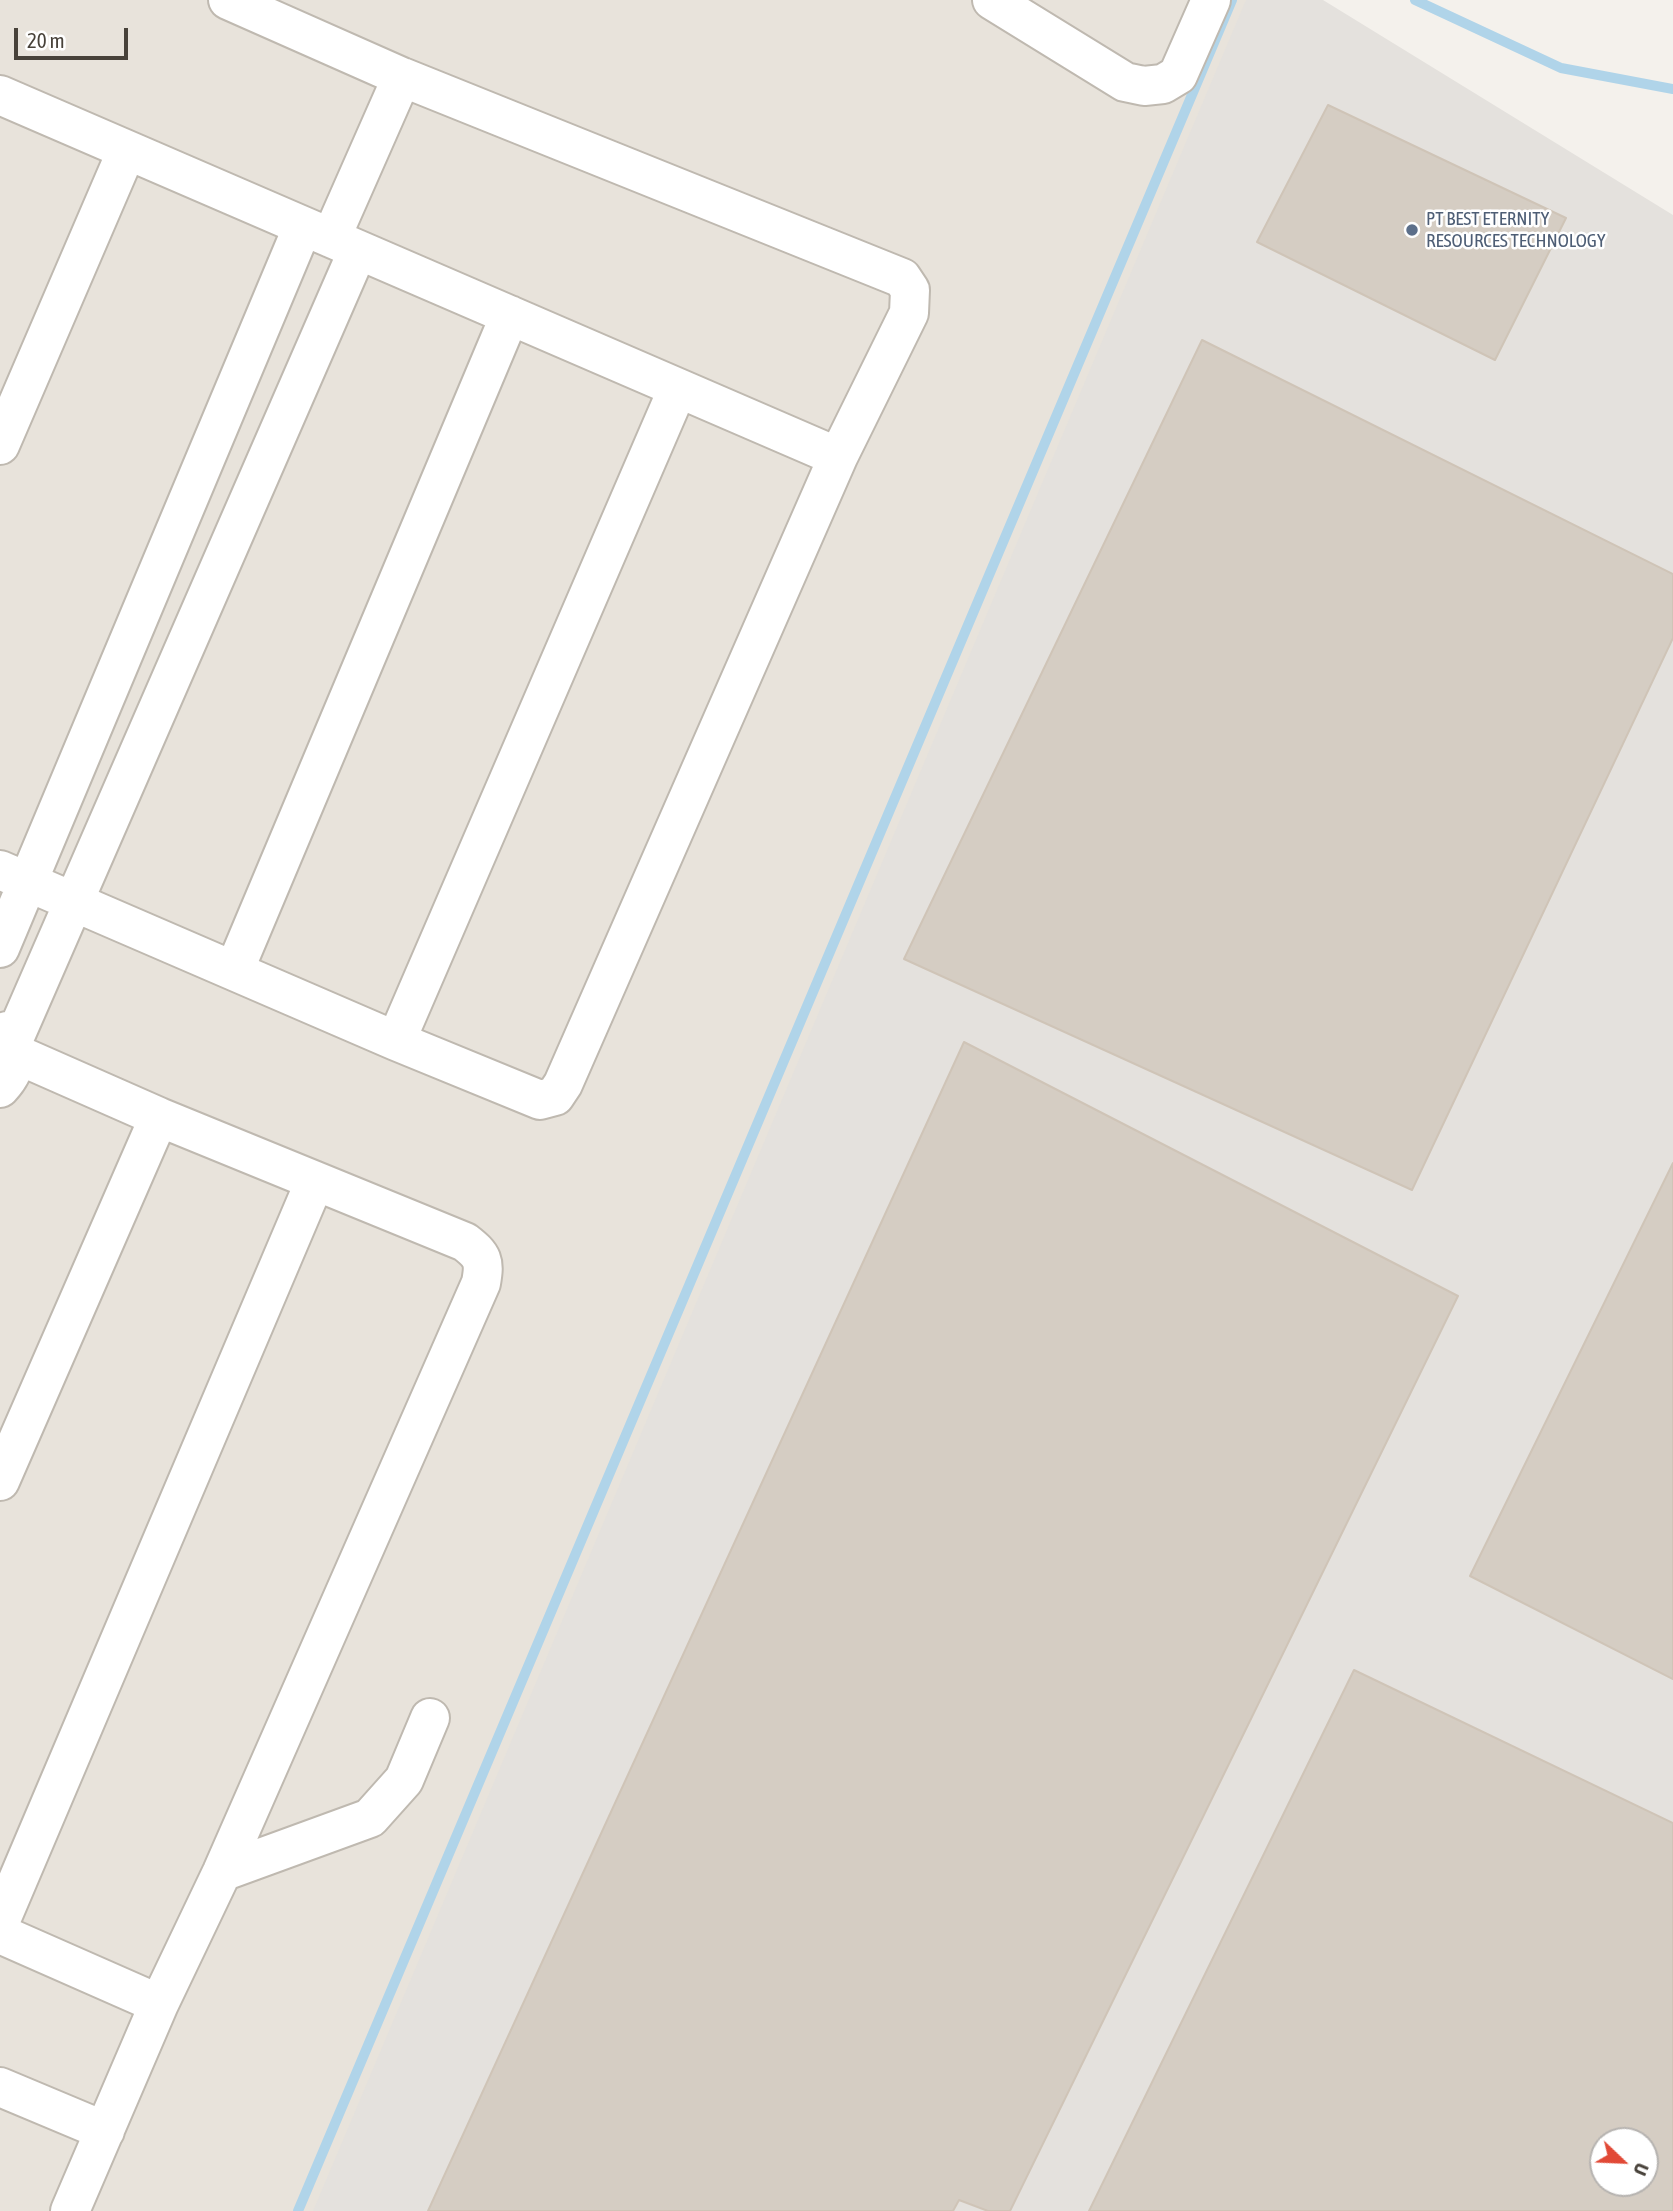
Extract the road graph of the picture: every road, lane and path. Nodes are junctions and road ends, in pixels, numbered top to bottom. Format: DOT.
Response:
graph roads {
  1 [pos="228,0"];
  2 [pos="992,0"];
  3 [pos="1211,0"];
  4 [pos="402,77"];
  5 [pos="0,95"];
  6 [pos="127,150"];
  7 [pos="331,238"];
  8 [pos="510,315"];
  9 [pos="678,388"];
  10 [pos="0,444"];
  11 [pos="838,457"];
  12 [pos="14,876"];
  13 [pos="74,902"];
  14 [pos="0,948"];
  15 [pos="234,971"];
  16 [pos="10,1040"];
  17 [pos="396,1041"];
  18 [pos="0,1088"];
  19 [pos="159,1116"];
  20 [pos="315,1181"];
  21 [pos="0,1481"];
  22 [pos="430,1718"];
  23 [pos="222,1872"];
  24 [pos="0,1922"];
  25 [pos="0,1934"];
  26 [pos="159,2004"];
  27 [pos="0,2087"];
  28 [pos="104,2131"];
  29 [pos="71,2211"];
  1 -- 4 [label="lane"];
  2 -- 3 [label="lane"];
  4 -- 7 [label="lane"];
  4 -- 11 [label="lane"];
  5 -- 6 [label="lane"];
  6 -- 7 [label="lane"];
  6 -- 10 [label="lane"];
  7 -- 8 [label="lane"];
  7 -- 12 [label="lane"];
  7 -- 13 [label="lane"];
  8 -- 9 [label="lane"];
  8 -- 15 [label="lane"];
  9 -- 11 [label="lane"];
  9 -- 17 [label="lane"];
  11 -- 17 [label="lane"];
  12 -- 13 [label="lane"];
  12 -- 14 [label="lane"];
  13 -- 15 [label="lane"];
  13 -- 16 [label="lane"];
  15 -- 17 [label="lane"];
  16 -- 18 [label="lane"];
  16 -- 19 [label="lane"];
  19 -- 20 [label="lane"];
  19 -- 21 [label="lane"];
  20 -- 23 [label="lane"];
  20 -- 24 [label="lane"];
  22 -- 23 [label="lane"];
  23 -- 26 [label="lane"];
  25 -- 26 [label="lane"];
  26 -- 28 [label="lane"];
  27 -- 28 [label="lane"];
  28 -- 29 [label="lane"];
}
